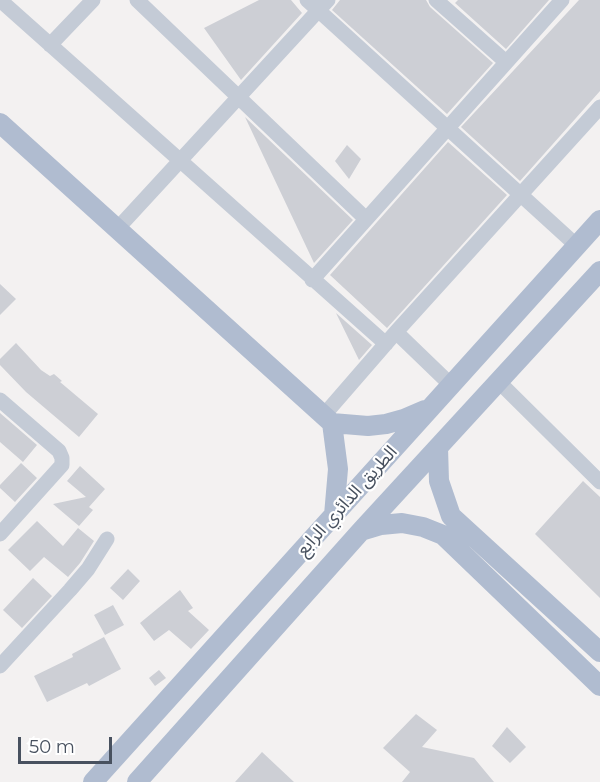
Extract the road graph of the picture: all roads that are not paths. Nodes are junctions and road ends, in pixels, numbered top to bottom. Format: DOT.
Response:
graph roads {
  1 [pos="0,0"];
  2 [pos="93,0"];
  3 [pos="137,0"];
  4 [pos="562,0"];
  5 [pos="442,2"];
  6 [pos="318,3"];
  7 [pos="50,45"];
  8 [pos="506,62"];
  9 [pos="238,96"];
  10 [pos="600,107"];
  11 [pos="0,123"];
  12 [pos="448,129"];
  13 [pos="180,161"];
  14 [pos="521,194"];
  15 [pos="366,219"];
  16 [pos="600,220"];
  17 [pos="118,228"];
  18 [pos="577,246"];
  19 [pos="600,271"];
  20 [pos="312,280"];
  21 [pos="396,332"];
  22 [pos="386,344"];
  23 [pos="498,381"];
  24 [pos="452,386"];
  25 [pos="0,400"];
  26 [pos="436,404"];
  27 [pos="328,419"];
  28 [pos="438,447"];
  29 [pos="600,482"];
  30 [pos="334,515"];
  31 [pos="2,526"];
  32 [pos="361,531"];
  33 [pos="107,539"];
  34 [pos="600,652"];
  35 [pos="0,666"];
  36 [pos="600,686"];
  37 [pos="93,782"];
  38 [pos="137,782"];
  1 -- 7 [label="street"];
  2 -- 7 [label="street"];
  3 -- 9 [label="street"];
  4 -- 8 [label="street"];
  5 -- 8 [label="street"];
  6 -- 9 [label="street"];
  6 -- 12 [label="street"];
  7 -- 13 [label="street"];
  8 -- 12 [label="street"];
  9 -- 13 [label="street"];
  9 -- 15 [label="street"];
  10 -- 14 [label="street"];
  11 -- 17 [label="main road"];
  12 -- 14 [label="street"];
  12 -- 15 [label="street"];
  13 -- 17 [label="street"];
  13 -- 20 [label="street"];
  14 -- 18 [label="street"];
  14 -- 21 [label="street"];
  15 -- 20 [label="street"];
  16 -- 18 [label="main road, الطريق الدائري الرابع"];
  17 -- 27 [label="main road"];
  18 -- 24 [label="main road, الطريق الدائري الرابع"];
  19 -- 23 [label="main road, الطريق الدائري الرابع"];
  20 -- 22 [label="street"];
  21 -- 22 [label="street"];
  21 -- 24 [label="street"];
  22 -- 27 [label="street"];
  23 -- 28 [label="main road, الطريق الدائري الرابع"];
  23 -- 29 [label="street"];
  24 -- 26 [label="main road, الطريق الدائري الرابع"];
  25 -- 31 [label="street"];
  26 -- 27 [label="main road"];
  26 -- 30 [label="main road, الطريق الدائري الرابع"];
  27 -- 30 [label="main road"];
  28 -- 32 [label="main road, الطريق الدائري الرابع"];
  28 -- 34 [label="main road"];
  30 -- 37 [label="main road, الطريق الدائري الرابع"];
  32 -- 36 [label="main road"];
  32 -- 38 [label="main road, الطريق الدائري الرابع"];
  33 -- 35 [label="street"];
}
